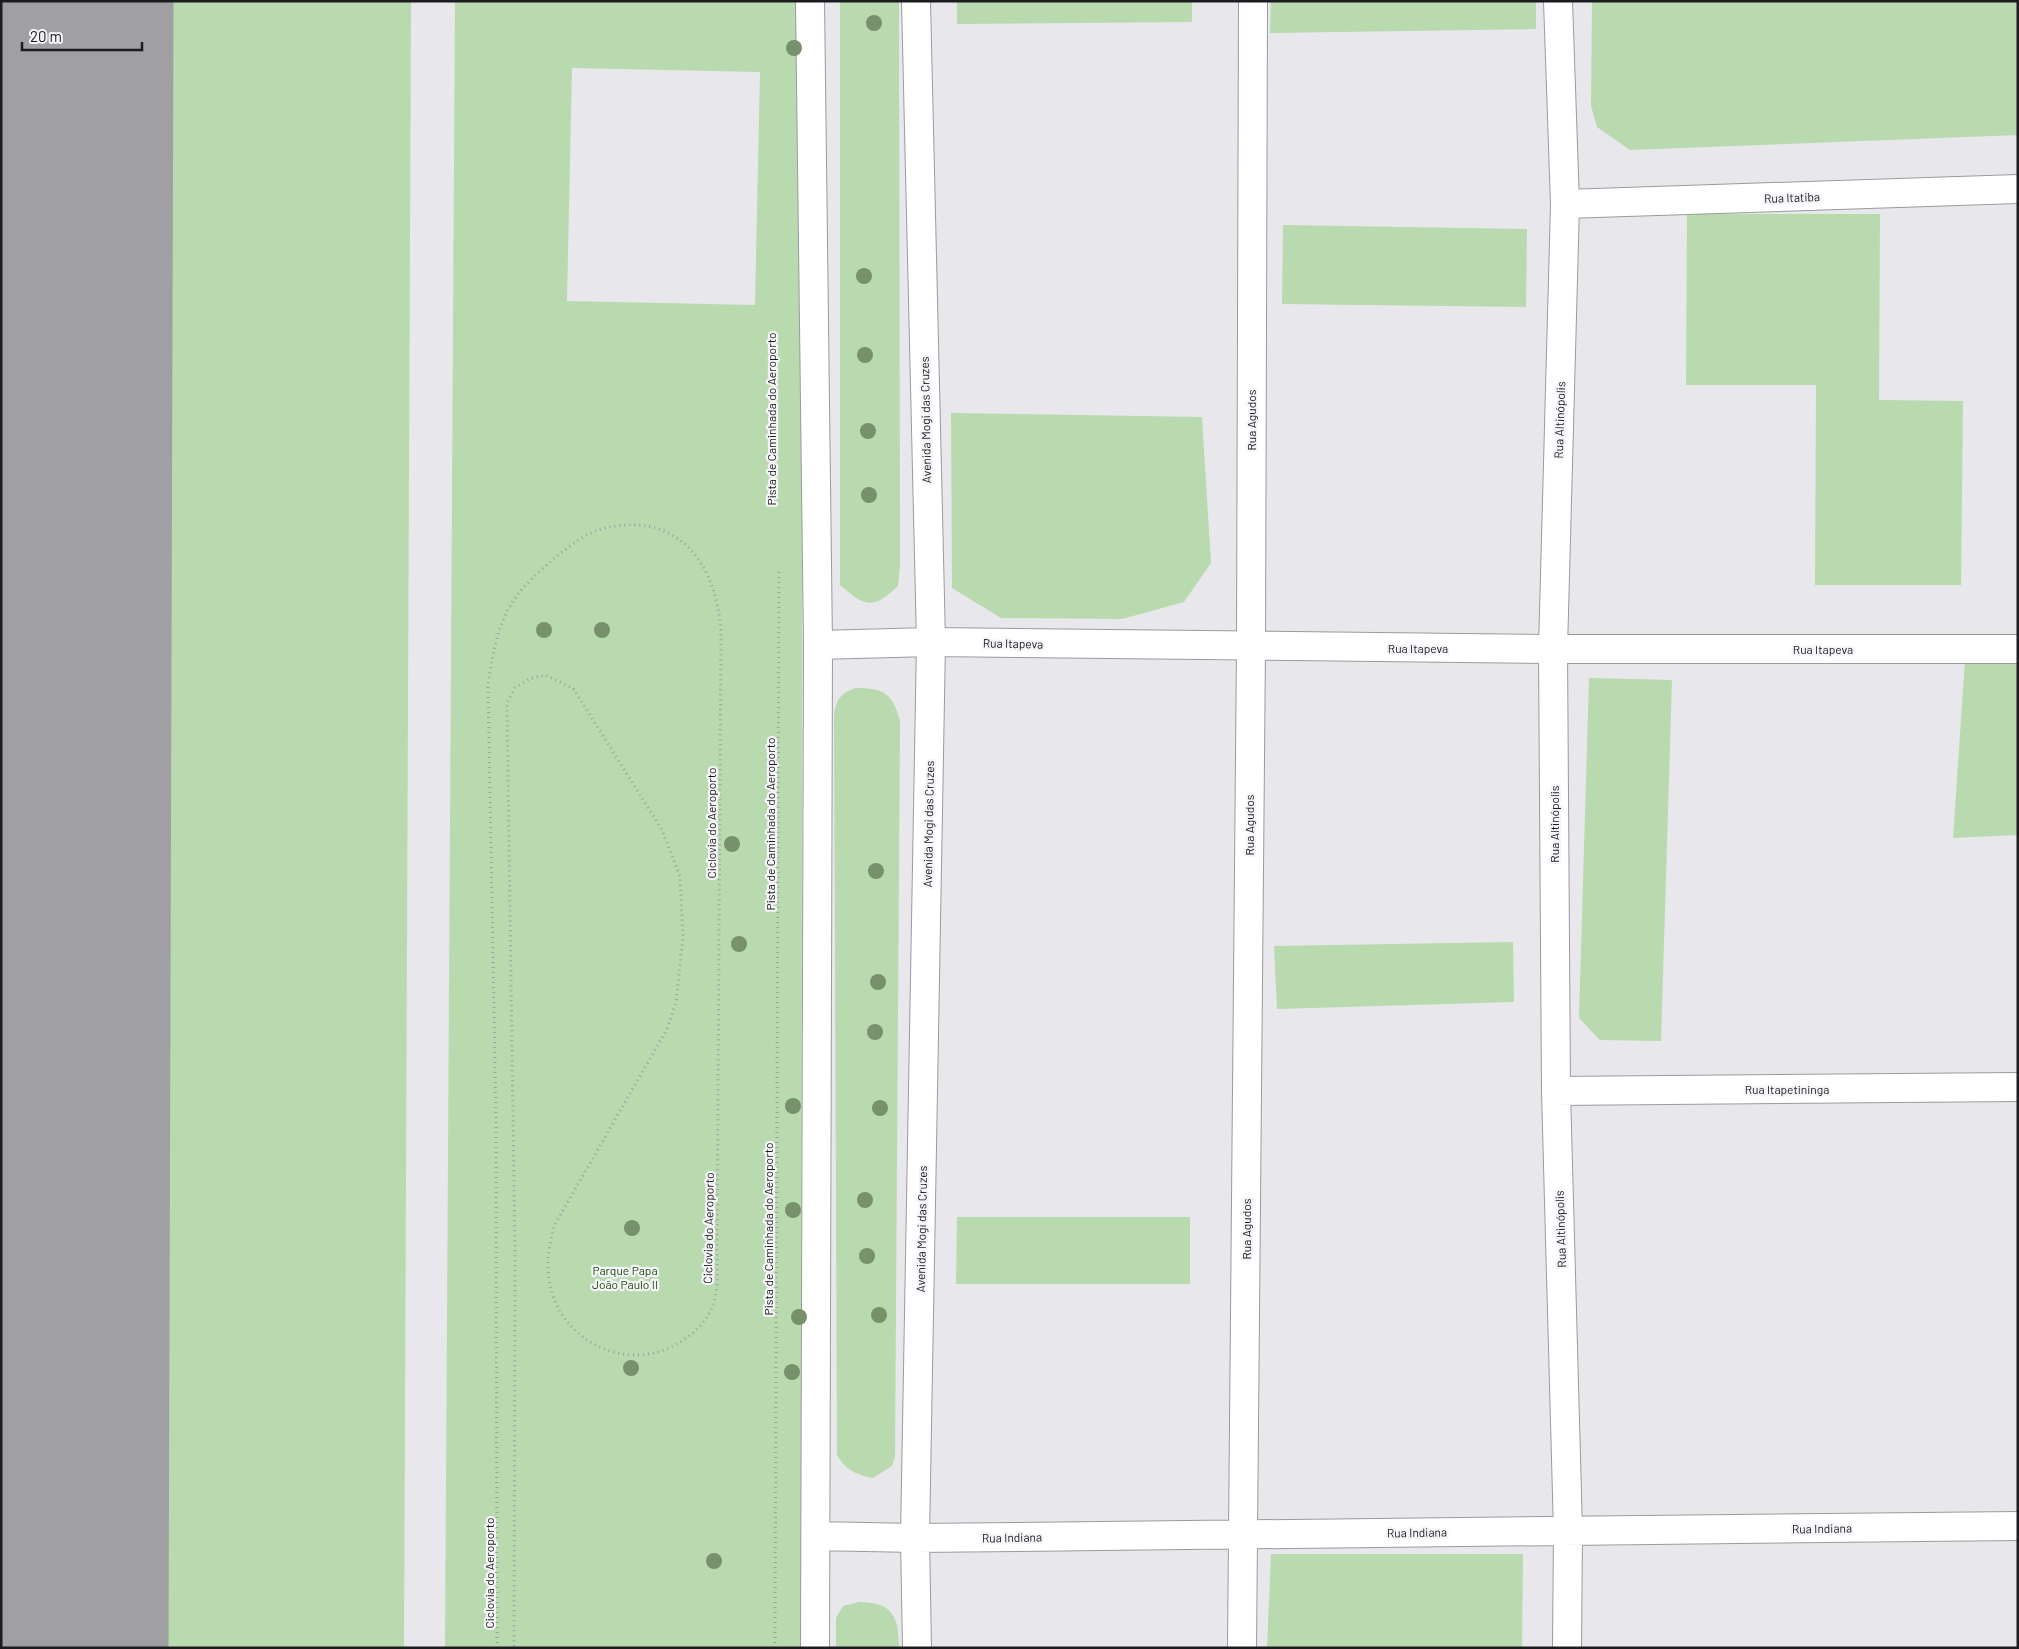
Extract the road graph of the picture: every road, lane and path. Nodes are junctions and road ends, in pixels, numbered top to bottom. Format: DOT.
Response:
graph roads {
  1 [pos="810,1"];
  2 [pos="916,1"];
  3 [pos="1253,1"];
  4 [pos="1558,1"];
  5 [pos="2018,189"];
  6 [pos="1565,204"];
  7 [pos="780,562"];
  8 [pos="931,642"];
  9 [pos="818,645"];
  10 [pos="1251,646"];
  11 [pos="1553,649"];
  12 [pos="2018,649"];
  13 [pos="2018,1088"];
  14 [pos="1556,1090"];
  15 [pos="2018,1526"];
  16 [pos="1568,1530"];
  17 [pos="1244,1534"];
  18 [pos="816,1536"];
  19 [pos="915,1538"];
  20 [pos="498,1648"];
  21 [pos="514,1648"];
  22 [pos="775,1648"];
  23 [pos="815,1648"];
  24 [pos="917,1648"];
  25 [pos="1242,1648"];
  26 [pos="1567,1648"];
  1 -- 9 [label="street"];
  2 -- 8 [label="street, Avenida Mogi das Cruzes"];
  3 -- 10 [label="street, Rua Agudos"];
  4 -- 6 [label="street, Rua Altinópolis"];
  5 -- 6 [label="street, Rua Itatiba"];
  6 -- 11 [label="street, Rua Altinópolis"];
  7 -- 22 [label="path, Pista de Caminhada do Aeroporto"];
  8 -- 9 [label="street, Rua Itapeva"];
  8 -- 10 [label="street, Rua Itapeva"];
  8 -- 19 [label="street, Avenida Mogi das Cruzes"];
  9 -- 18 [label="street"];
  10 -- 11 [label="street, Rua Itapeva"];
  10 -- 17 [label="street, Rua Agudos"];
  11 -- 12 [label="street, Rua Itapeva"];
  11 -- 14 [label="street, Rua Altinópolis"];
  13 -- 14 [label="street, Rua Itapetininga"];
  14 -- 16 [label="street, Rua Altinópolis"];
  15 -- 16 [label="street, Rua Indiana"];
  16 -- 17 [label="street, Rua Indiana"];
  16 -- 26 [label="street, Rua Altinópolis"];
  17 -- 19 [label="street, Rua Indiana"];
  17 -- 25 [label="street, Rua Agudos"];
  18 -- 19 [label="street, Rua Indiana"];
  18 -- 23 [label="street"];
  19 -- 24 [label="street, Avenida Mogi das Cruzes"];
  20 -- 21 [label="path, Ciclovia do Aeroporto"];
}
